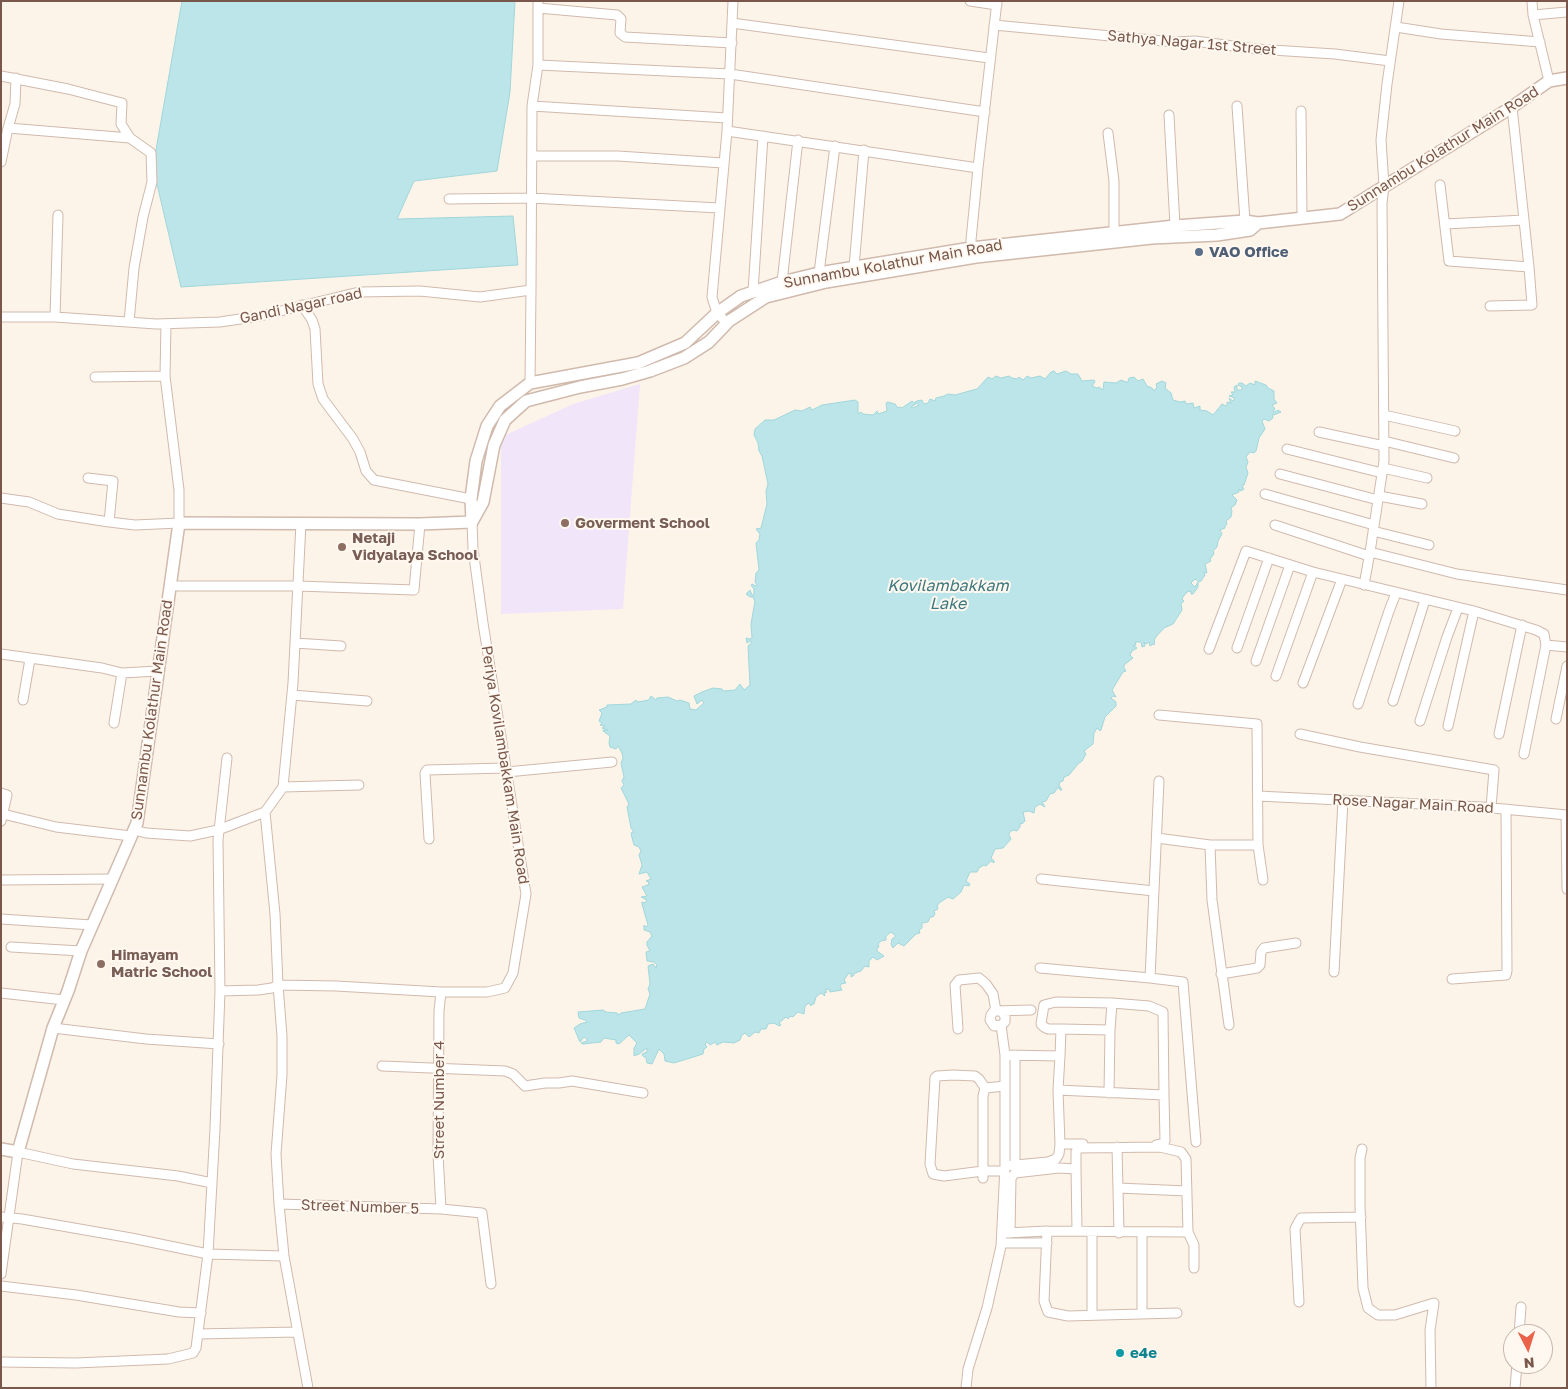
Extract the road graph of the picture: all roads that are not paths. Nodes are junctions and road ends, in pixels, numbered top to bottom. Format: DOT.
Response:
graph roads {
  1 [pos="733,1"];
  2 [pos="970,1"];
  3 [pos="1398,1"];
  4 [pos="1532,1"];
  5 [pos="997,3"];
  6 [pos="538,5"];
  7 [pos="1567,12"];
  8 [pos="1533,15"];
  9 [pos="732,23"];
  10 [pos="994,25"];
  11 [pos="1396,27"];
  12 [pos="1540,42"];
  13 [pos="732,43"];
  14 [pos="989,58"];
  15 [pos="1390,61"];
  16 [pos="538,64"];
  17 [pos="730,74"];
  18 [pos="1,76"];
  19 [pos="16,78"];
  20 [pos="1567,78"];
  21 [pos="1549,81"];
  22 [pos="532,106"];
  23 [pos="1237,106"];
  24 [pos="1512,107"];
  25 [pos="1302,111"];
  26 [pos="985,112"];
  27 [pos="1170,115"];
  28 [pos="727,118"];
  29 [pos="8,128"];
  30 [pos="727,131"];
  31 [pos="1108,133"];
  32 [pos="763,136"];
  33 [pos="130,138"];
  34 [pos="798,140"];
  35 [pos="835,146"];
  36 [pos="2,150"];
  37 [pos="864,150"];
  38 [pos="532,156"];
  39 [pos="1,162"];
  40 [pos="723,163"];
  41 [pos="978,168"];
  42 [pos="1440,185"];
  43 [pos="1384,186"];
  44 [pos="532,198"];
  45 [pos="449,199"];
  46 [pos="719,208"];
  47 [pos="58,215"];
  48 [pos="1302,218"];
  49 [pos="1524,220"];
  50 [pos="1245,221"];
  51 [pos="1258,223"];
  52 [pos="1446,224"];
  53 [pos="1175,226"];
  54 [pos="1114,232"];
  55 [pos="1062,242"];
  56 [pos="971,252"];
  57 [pos="1529,267"];
  58 [pos="854,268"];
  59 [pos="819,274"];
  60 [pos="782,282"];
  61 [pos="531,290"];
  62 [pos="752,292"];
  63 [pos="302,305"];
  64 [pos="1490,306"];
  65 [pos="717,313"];
  66 [pos="1,317"];
  67 [pos="55,317"];
  68 [pos="129,322"];
  69 [pos="727,323"];
  70 [pos="166,324"];
  71 [pos="165,376"];
  72 [pos="95,377"];
  73 [pos="530,383"];
  74 [pos="1384,415"];
  75 [pos="1455,431"];
  76 [pos="1319,432"];
  77 [pos="1384,444"];
  78 [pos="1287,449"];
  79 [pos="1454,458"];
  80 [pos="1383,470"];
  81 [pos="1280,474"];
  82 [pos="88,478"];
  83 [pos="1426,478"];
  84 [pos="1265,494"];
  85 [pos="1,498"];
  86 [pos="1378,498"];
  87 [pos="471,500"];
  88 [pos="1422,504"];
  89 [pos="109,522"];
  90 [pos="472,522"];
  91 [pos="180,523"];
  92 [pos="301,523"];
  93 [pos="420,524"];
  94 [pos="1275,525"];
  95 [pos="1374,528"];
  96 [pos="1429,545"];
  97 [pos="1370,554"];
  98 [pos="1269,558"];
  99 [pos="1290,565"];
  100 [pos="1313,572"];
  101 [pos="1342,579"];
  102 [pos="1364,585"];
  103 [pos="170,586"];
  104 [pos="298,586"];
  105 [pos="1567,590"];
  106 [pos="1396,593"];
  107 [pos="1425,600"];
  108 [pos="1458,608"];
  109 [pos="1474,611"];
  110 [pos="1522,625"];
  111 [pos="295,644"];
  112 [pos="1546,645"];
  113 [pos="341,646"];
  114 [pos="1237,648"];
  115 [pos="1567,648"];
  116 [pos="1209,649"];
  117 [pos="1,654"];
  118 [pos="30,659"];
  119 [pos="1256,661"];
  120 [pos="1567,666"];
  121 [pos="158,671"];
  122 [pos="122,673"];
  123 [pos="1276,676"];
  124 [pos="1303,684"];
  125 [pos="292,695"];
  126 [pos="23,700"];
  127 [pos="367,701"];
  128 [pos="1393,701"];
  129 [pos="1358,704"];
  130 [pos="1159,715"];
  131 [pos="1556,719"];
  132 [pos="1420,721"];
  133 [pos="114,723"];
  134 [pos="1448,726"];
  135 [pos="1300,734"];
  136 [pos="1499,734"];
  137 [pos="1524,754"];
  138 [pos="227,758"];
  139 [pos="612,762"];
  140 [pos="506,770"];
  141 [pos="1159,781"];
  142 [pos="360,785"];
  143 [pos="284,787"];
  144 [pos="1,793"];
  145 [pos="1258,796"];
  146 [pos="1343,800"];
  147 [pos="1491,808"];
  148 [pos="1506,809"];
  149 [pos="266,812"];
  150 [pos="1566,815"];
  151 [pos="2,817"];
  152 [pos="218,830"];
  153 [pos="132,833"];
  154 [pos="1157,838"];
  155 [pos="429,839"];
  156 [pos="1210,845"];
  157 [pos="1258,845"];
  158 [pos="112,879"];
  159 [pos="1041,879"];
  160 [pos="1,880"];
  161 [pos="1263,880"];
  162 [pos="1567,889"];
  163 [pos="1154,891"];
  164 [pos="1,919"];
  165 [pos="92,925"];
  166 [pos="1296,943"];
  167 [pos="11,947"];
  168 [pos="81,951"];
  169 [pos="1040,968"];
  170 [pos="1334,972"];
  171 [pos="1221,974"];
  172 [pos="1150,978"];
  173 [pos="1452,979"];
  174 [pos="278,985"];
  175 [pos="220,991"];
  176 [pos="441,992"];
  177 [pos="1,994"];
  178 [pos="64,1000"];
  179 [pos="1112,1003"];
  180 [pos="1032,1010"];
  181 [pos="999,1012"];
  182 [pos="1002,1025"];
  183 [pos="1229,1025"];
  184 [pos="53,1028"];
  185 [pos="958,1029"];
  186 [pos="1060,1029"];
  187 [pos="1110,1030"];
  188 [pos="218,1044"];
  189 [pos="1010,1055"];
  190 [pos="1060,1056"];
  191 [pos="382,1066"];
  192 [pos="439,1067"];
  193 [pos="1005,1086"];
  194 [pos="985,1088"];
  195 [pos="1058,1090"];
  196 [pos="643,1093"];
  197 [pos="1109,1093"];
  198 [pos="1164,1095"];
  199 [pos="1196,1142"];
  200 [pos="1060,1144"];
  201 [pos="1117,1147"];
  202 [pos="1362,1148"];
  203 [pos="1,1149"];
  204 [pos="18,1152"];
  205 [pos="1015,1165"];
  206 [pos="1005,1168"];
  207 [pos="1076,1168"];
  208 [pos="983,1174"];
  209 [pos="212,1183"];
  210 [pos="1118,1188"];
  211 [pos="1187,1191"];
  212 [pos="279,1204"];
  213 [pos="440,1209"];
  214 [pos="1361,1217"];
  215 [pos="6,1218"];
  216 [pos="1047,1231"];
  217 [pos="1077,1231"];
  218 [pos="1092,1232"];
  219 [pos="1142,1232"];
  220 [pos="1188,1232"];
  221 [pos="1005,1233"];
  222 [pos="1119,1233"];
  223 [pos="1001,1243"];
  224 [pos="1046,1243"];
  225 [pos="208,1254"];
  226 [pos="284,1256"];
  227 [pos="1194,1268"];
  228 [pos="1,1274"];
  229 [pos="491,1284"];
  230 [pos="1,1286"];
  231 [pos="1299,1302"];
  232 [pos="1521,1307"];
  233 [pos="201,1313"];
  234 [pos="1177,1313"];
  235 [pos="1142,1314"];
  236 [pos="1092,1315"];
  237 [pos="1520,1324"];
  238 [pos="298,1332"];
  239 [pos="198,1334"];
  240 [pos="1,1362"];
  241 [pos="1516,1374"];
  242 [pos="308,1388"];
  243 [pos="966,1388"];
  244 [pos="1430,1388"];
  245 [pos="1515,1388"];
  1 -- 9 [label="street"];
  2 -- 5 [label="street"];
  3 -- 11 [label="street"];
  4 -- 8 [label="street"];
  5 -- 10 [label="street"];
  6 -- 13 [label="street"];
  6 -- 16 [label="street"];
  7 -- 8 [label="street"];
  8 -- 12 [label="street"];
  9 -- 13 [label="street"];
  9 -- 14 [label="street"];
  10 -- 14 [label="street"];
  10 -- 15 [label="street, Sathya Nagar 1st Street"];
  11 -- 12 [label="street"];
  11 -- 15 [label="street"];
  12 -- 21 [label="street"];
  13 -- 17 [label="street"];
  14 -- 26 [label="street"];
  15 -- 43 [label="street"];
  16 -- 17 [label="street"];
  16 -- 22 [label="street"];
  17 -- 26 [label="street"];
  17 -- 28 [label="street"];
  18 -- 19 [label="street"];
  19 -- 29 [label="street"];
  19 -- 33 [label="street"];
  20 -- 21 [label="street, Sunnambu Kolathur Main Road"];
  21 -- 24 [label="street, Sunnambu Kolathur Main Road"];
  22 -- 28 [label="street"];
  22 -- 38 [label="street"];
  23 -- 50 [label="street"];
  24 -- 43 [label="street, Sunnambu Kolathur Main Road"];
  24 -- 49 [label="street"];
  25 -- 48 [label="street"];
  26 -- 41 [label="street"];
  27 -- 53 [label="street"];
  28 -- 30 [label="street"];
  29 -- 33 [label="street"];
  29 -- 36 [label="street"];
  30 -- 32 [label="street"];
  30 -- 40 [label="street"];
  31 -- 54 [label="street"];
  32 -- 34 [label="street"];
  32 -- 62 [label="street"];
  33 -- 68 [label="street"];
  34 -- 35 [label="street"];
  34 -- 60 [label="street"];
  35 -- 37 [label="street"];
  35 -- 59 [label="street"];
  36 -- 39 [label="street"];
  37 -- 41 [label="street"];
  37 -- 58 [label="street"];
  38 -- 40 [label="street"];
  38 -- 44 [label="street"];
  40 -- 46 [label="street"];
  41 -- 56 [label="street"];
  42 -- 52 [label="street"];
  43 -- 48 [label="street, Sunnambu Kolathur Main Road"];
  43 -- 74 [label="street"];
  44 -- 45 [label="street"];
  44 -- 46 [label="street"];
  44 -- 61 [label="street"];
  46 -- 65 [label="street"];
  47 -- 67 [label="street"];
  48 -- 51 [label="street, Sunnambu Kolathur Main Road"];
  49 -- 52 [label="street"];
  49 -- 57 [label="street"];
  50 -- 51 [label="street, Sunnambu Kolathur Main Road"];
  50 -- 53 [label="street, Sunnambu Kolathur Main Road"];
  51 -- 55 [label="street, Sunnambu Kolathur Main Road"];
  52 -- 57 [label="street"];
  53 -- 54 [label="street, Sunnambu Kolathur Main Road"];
  54 -- 55 [label="street, Sunnambu Kolathur Main Road"];
  55 -- 56 [label="street, Sunnambu Kolathur Main Road"];
  56 -- 58 [label="street, Sunnambu Kolathur Main Road"];
  56 -- 69 [label="street, Sunnambu Kolathur Main Road"];
  57 -- 64 [label="street"];
  58 -- 59 [label="street, Sunnambu Kolathur Main Road"];
  59 -- 60 [label="street, Sunnambu Kolathur Main Road"];
  60 -- 62 [label="street, Sunnambu Kolathur Main Road"];
  61 -- 63 [label="street, Gandi Nagar road"];
  61 -- 73 [label="street"];
  62 -- 65 [label="street, Sunnambu Kolathur Main Road"];
  63 -- 70 [label="street, Gandi Nagar road"];
  63 -- 87 [label="street"];
  65 -- 69 [label="street"];
  65 -- 73 [label="street, Sunnambu Kolathur Main Road"];
  66 -- 67 [label="street, Gandi Nagar road"];
  67 -- 68 [label="street, Gandi Nagar road"];
  68 -- 70 [label="street, Gandi Nagar road"];
  69 -- 90 [label="street, Sunnambu Kolathur Main Road"];
  70 -- 71 [label="street"];
  71 -- 72 [label="street"];
  71 -- 91 [label="street"];
  73 -- 87 [label="street, Sunnambu Kolathur Main Road"];
  74 -- 75 [label="street"];
  74 -- 77 [label="street"];
  76 -- 77 [label="street"];
  77 -- 79 [label="street"];
  77 -- 80 [label="street"];
  78 -- 80 [label="street"];
  80 -- 83 [label="street"];
  80 -- 86 [label="street"];
  81 -- 86 [label="street"];
  82 -- 89 [label="street"];
  84 -- 95 [label="street"];
  85 -- 89 [label="street"];
  86 -- 88 [label="street"];
  86 -- 95 [label="street"];
  87 -- 90 [label="street, Sunnambu Kolathur Main Road"];
  89 -- 91 [label="street"];
  90 -- 93 [label="street"];
  90 -- 140 [label="street, Periya Kovilambakkam Main Road"];
  91 -- 92 [label="street"];
  91 -- 103 [label="street, Sunnambu Kolathur Main Road"];
  92 -- 93 [label="street"];
  92 -- 104 [label="street"];
  93 -- 104 [label="street"];
  94 -- 97 [label="street"];
  95 -- 96 [label="street"];
  95 -- 97 [label="street"];
  97 -- 102 [label="street"];
  97 -- 105 [label="street"];
  98 -- 99 [label="street"];
  98 -- 114 [label="street"];
  98 -- 116 [label="street"];
  99 -- 100 [label="street"];
  99 -- 119 [label="street"];
  100 -- 101 [label="street"];
  100 -- 123 [label="street"];
  101 -- 102 [label="street"];
  101 -- 124 [label="street"];
  102 -- 106 [label="street"];
  103 -- 104 [label="street"];
  103 -- 121 [label="street, Sunnambu Kolathur Main Road"];
  104 -- 111 [label="street"];
  106 -- 107 [label="street"];
  106 -- 129 [label="street"];
  107 -- 108 [label="street"];
  107 -- 128 [label="street"];
  108 -- 109 [label="street"];
  108 -- 132 [label="street"];
  109 -- 110 [label="street"];
  109 -- 134 [label="street"];
  110 -- 112 [label="street"];
  110 -- 136 [label="street"];
  111 -- 113 [label="street"];
  111 -- 125 [label="street"];
  112 -- 115 [label="street"];
  112 -- 137 [label="street"];
  117 -- 118 [label="street"];
  118 -- 122 [label="street"];
  118 -- 126 [label="street"];
  120 -- 131 [label="street"];
  121 -- 122 [label="street"];
  121 -- 153 [label="street, Sunnambu Kolathur Main Road"];
  122 -- 133 [label="street"];
  125 -- 127 [label="street"];
  125 -- 143 [label="street"];
  130 -- 145 [label="street"];
  135 -- 147 [label="street"];
  138 -- 152 [label="street"];
  139 -- 140 [label="street"];
  140 -- 155 [label="street"];
  140 -- 176 [label="street, Periya Kovilambakkam Main Road"];
  141 -- 154 [label="street"];
  142 -- 143 [label="street"];
  143 -- 149 [label="street"];
  144 -- 151 [label="street"];
  145 -- 146 [label="street, Rose Nagar Main Road"];
  145 -- 157 [label="street"];
  146 -- 147 [label="street, Rose Nagar Main Road"];
  146 -- 170 [label="street"];
  147 -- 148 [label="street, Rose Nagar Main Road"];
  148 -- 150 [label="street, Rose Nagar Main Road"];
  148 -- 173 [label="street"];
  149 -- 152 [label="street"];
  149 -- 174 [label="street"];
  150 -- 162 [label="street"];
  151 -- 153 [label="street"];
  152 -- 153 [label="street"];
  152 -- 175 [label="street"];
  153 -- 158 [label="street, Sunnambu Kolathur Main Road"];
  154 -- 156 [label="street"];
  154 -- 163 [label="street"];
  156 -- 157 [label="street"];
  156 -- 171 [label="street"];
  157 -- 161 [label="street"];
  158 -- 160 [label="street"];
  158 -- 165 [label="street, Sunnambu Kolathur Main Road"];
  159 -- 163 [label="street"];
  163 -- 172 [label="street"];
  164 -- 165 [label="street"];
  165 -- 168 [label="street, Sunnambu Kolathur Main Road"];
  166 -- 171 [label="street"];
  167 -- 168 [label="street"];
  168 -- 178 [label="street, Sunnambu Kolathur Main Road"];
  169 -- 172 [label="street"];
  171 -- 183 [label="street"];
  172 -- 199 [label="street"];
  174 -- 175 [label="street, Periya Kovilambakkam Main Road"];
  174 -- 176 [label="street, Periya Kovilambakkam Main Road"];
  174 -- 212 [label="street"];
  175 -- 188 [label="street"];
  176 -- 192 [label="street, Street Number 4"];
  177 -- 178 [label="street"];
  178 -- 184 [label="street, Sunnambu Kolathur Main Road"];
  179 -- 186 [label="street"];
  179 -- 187 [label="street"];
  179 -- 198 [label="street"];
  180 -- 181 [label="street"];
  181 -- 182 [label="street"];
  181 -- 182 [label="street"];
  181 -- 185 [label="street"];
  182 -- 189 [label="street"];
  184 -- 188 [label="street"];
  184 -- 204 [label="street, Sunnambu Kolathur Main Road"];
  186 -- 187 [label="street"];
  186 -- 190 [label="street"];
  187 -- 197 [label="street"];
  188 -- 209 [label="street"];
  189 -- 190 [label="street"];
  189 -- 193 [label="street"];
  189 -- 205 [label="street"];
  190 -- 195 [label="street"];
  191 -- 192 [label="street"];
  192 -- 196 [label="street"];
  192 -- 213 [label="street, Street Number 4"];
  193 -- 194 [label="street"];
  193 -- 206 [label="street"];
  194 -- 208 [label="street"];
  194 -- 208 [label="street"];
  195 -- 197 [label="street"];
  195 -- 200 [label="street"];
  197 -- 198 [label="street"];
  198 -- 200 [label="street"];
  200 -- 205 [label="street"];
  201 -- 207 [label="street"];
  201 -- 210 [label="street"];
  201 -- 211 [label="street"];
  202 -- 214 [label="street"];
  203 -- 204 [label="street"];
  204 -- 209 [label="street"];
  204 -- 215 [label="street"];
  205 -- 206 [label="street"];
  206 -- 208 [label="street"];
  206 -- 221 [label="street"];
  207 -- 217 [label="street"];
  207 -- 221 [label="street"];
  209 -- 225 [label="street"];
  210 -- 211 [label="street"];
  210 -- 222 [label="street"];
  211 -- 220 [label="street"];
  212 -- 213 [label="street, Street Number 5"];
  212 -- 226 [label="street"];
  213 -- 229 [label="street, Street Number 5"];
  214 -- 231 [label="street"];
  214 -- 244 [label="street"];
  215 -- 225 [label="street"];
  215 -- 228 [label="street"];
  216 -- 217 [label="street"];
  216 -- 221 [label="street"];
  216 -- 224 [label="street"];
  217 -- 218 [label="street"];
  218 -- 222 [label="street"];
  218 -- 236 [label="street"];
  219 -- 220 [label="street"];
  219 -- 222 [label="street"];
  219 -- 235 [label="street"];
  220 -- 227 [label="street"];
  221 -- 223 [label="street"];
  223 -- 224 [label="street"];
  223 -- 243 [label="street"];
  224 -- 236 [label="street"];
  225 -- 226 [label="street"];
  225 -- 233 [label="street"];
  226 -- 238 [label="street"];
  230 -- 233 [label="street"];
  232 -- 237 [label="street"];
  233 -- 239 [label="street"];
  234 -- 235 [label="street"];
  235 -- 236 [label="street"];
  238 -- 239 [label="street"];
  238 -- 242 [label="street"];
  239 -- 240 [label="street"];
  241 -- 245 [label="street"];
}
